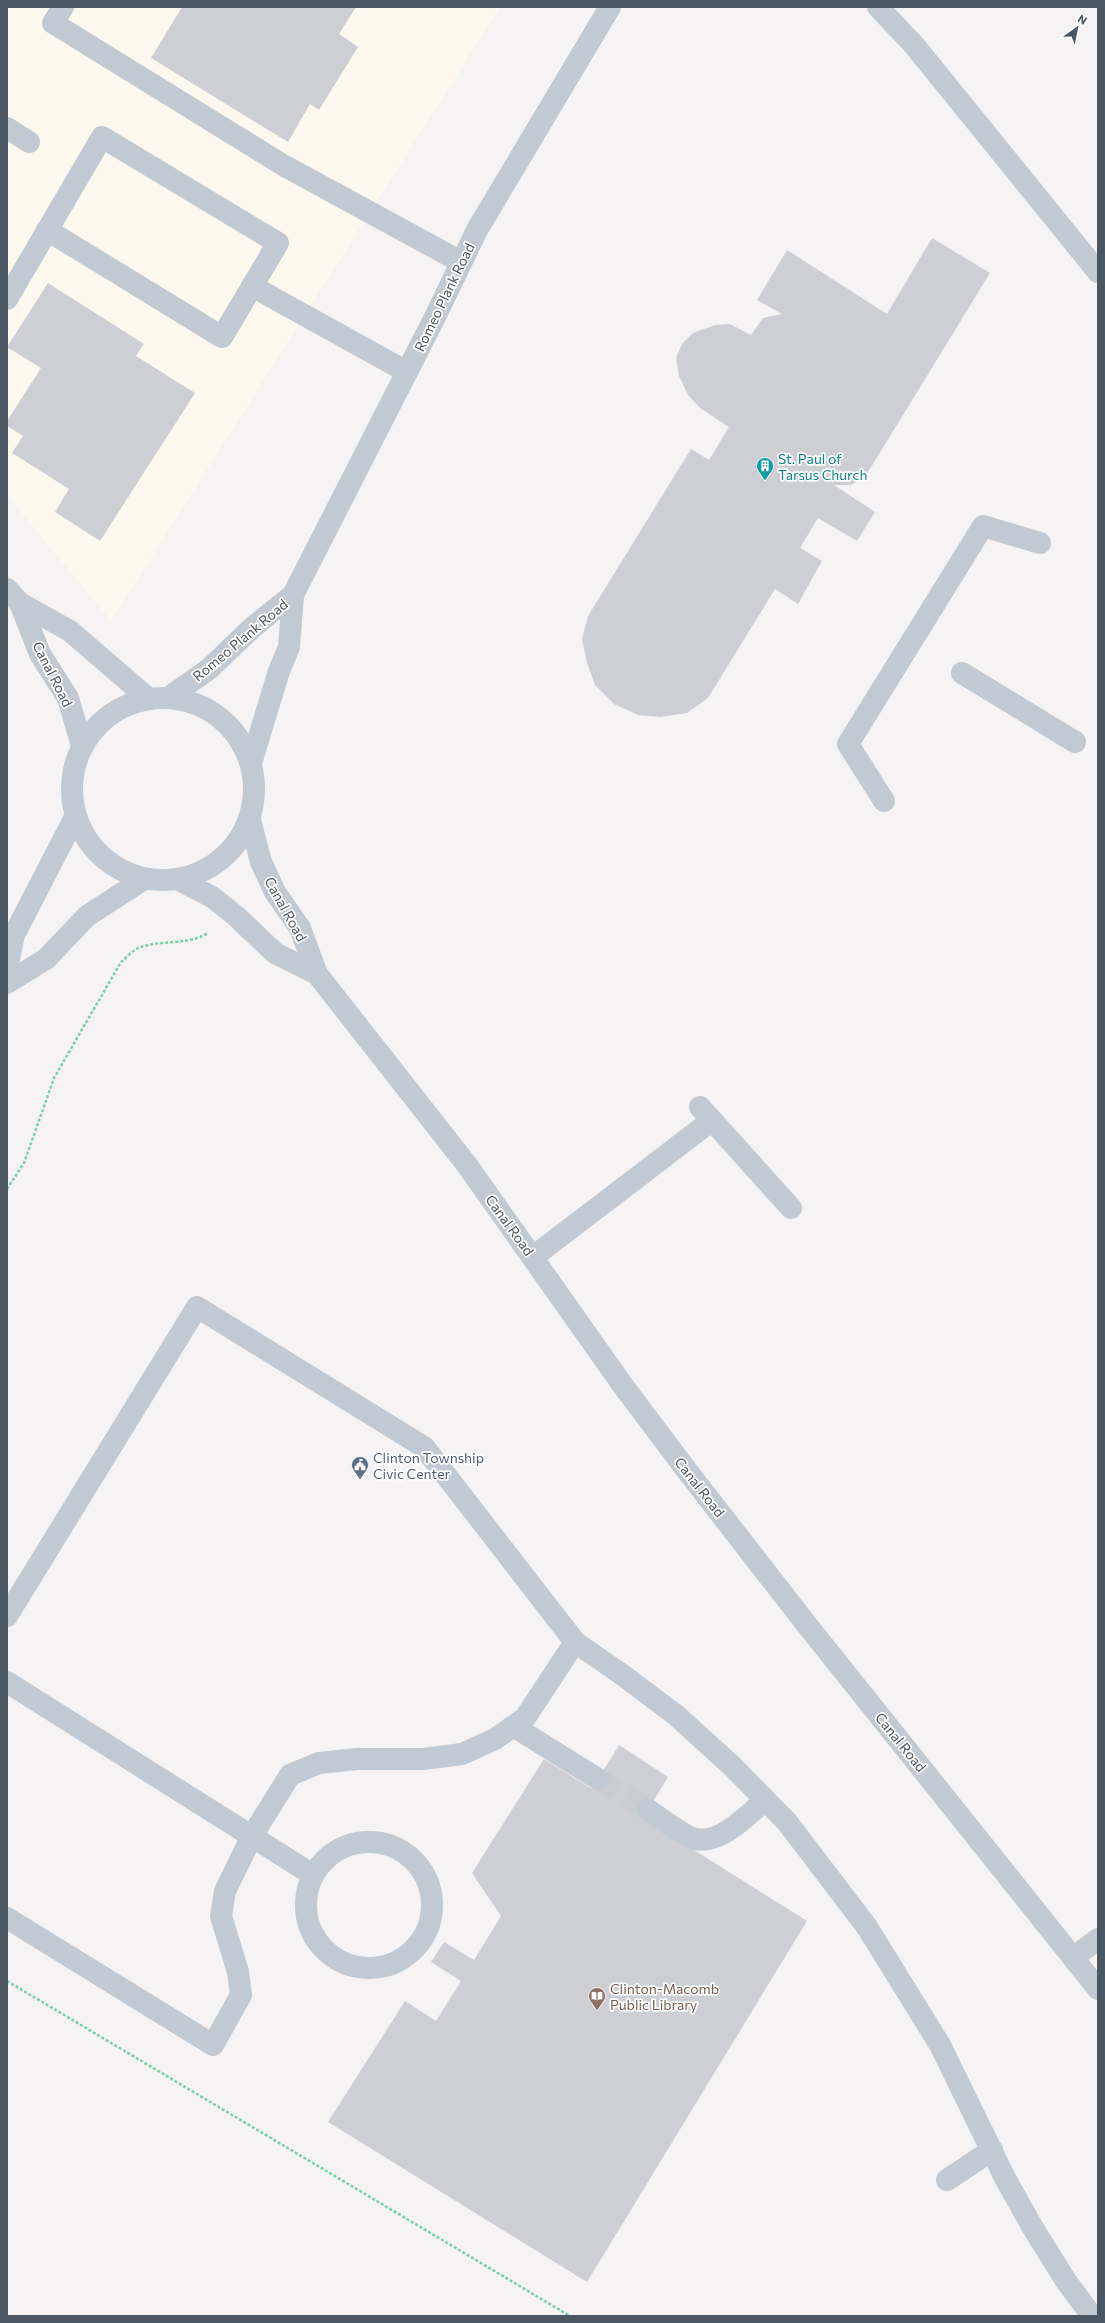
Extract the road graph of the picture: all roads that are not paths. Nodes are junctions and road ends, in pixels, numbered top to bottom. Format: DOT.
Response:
graph roads {
  1 [pos="63,7"];
  2 [pos="610,7"];
  3 [pos="878,7"];
  4 [pos="7,128"];
  5 [pos="29,142"];
  6 [pos="47,230"];
  7 [pos="461,262"];
  8 [pos="1098,272"];
  9 [pos="252,286"];
  10 [pos="7,299"];
  11 [pos="407,372"];
  12 [pos="1040,543"];
  13 [pos="293,595"];
  14 [pos="13,596"];
  15 [pos="962,673"];
  16 [pos="158,698"];
  17 [pos="1074,742"];
  18 [pos="82,746"];
  19 [pos="251,763"];
  20 [pos="884,801"];
  21 [pos="76,817"];
  22 [pos="250,820"];
  23 [pos="144,879"];
  24 [pos="179,880"];
  25 [pos="7,968"];
  26 [pos="317,974"];
  27 [pos="7,983"];
  28 [pos="791,1208"];
  29 [pos="533,1257"];
  30 [pos="7,1616"];
  31 [pos="575,1642"];
  32 [pos="7,1682"];
  33 [pos="513,1726"];
  34 [pos="598,1779"];
  35 [pos="765,1800"];
  36 [pos="648,1810"];
  37 [pos="252,1836"];
  38 [pos="314,1875"];
  39 [pos="7,1918"];
  40 [pos="1098,1939"];
  41 [pos="1074,1958"];
  42 [pos="1098,1990"];
  43 [pos="992,2150"];
  44 [pos="947,2180"];
  45 [pos="1092,2316"];
  1 -- 7 [label="street"];
  2 -- 7 [label="street, Romeo Plank Road"];
  3 -- 8 [label="street"];
  4 -- 5 [label="street"];
  6 -- 9 [label="street"];
  6 -- 9 [label="street"];
  6 -- 10 [label="street"];
  7 -- 11 [label="street, Romeo Plank Road"];
  9 -- 11 [label="street"];
  11 -- 13 [label="street, Romeo Plank Road"];
  12 -- 20 [label="street"];
  13 -- 16 [label="street, Romeo Plank Road"];
  13 -- 19 [label="street, Romeo Plank Road"];
  14 -- 16 [label="street, Canal Road"];
  14 -- 18 [label="street, Canal Road"];
  15 -- 17 [label="street"];
  16 -- 18 [label="street"];
  16 -- 19 [label="street"];
  18 -- 21 [label="street"];
  19 -- 22 [label="street"];
  21 -- 23 [label="street"];
  21 -- 25 [label="street"];
  22 -- 24 [label="street"];
  22 -- 26 [label="street, Canal Road"];
  23 -- 24 [label="street"];
  23 -- 27 [label="street"];
  24 -- 26 [label="street, Canal Road"];
  26 -- 29 [label="street, Canal Road"];
  28 -- 29 [label="street"];
  29 -- 41 [label="street, Canal Road"];
  30 -- 31 [label="street"];
  31 -- 33 [label="street"];
  31 -- 35 [label="street"];
  32 -- 37 [label="street"];
  33 -- 34 [label="street"];
  33 -- 37 [label="street"];
  35 -- 36 [label="street"];
  35 -- 43 [label="street"];
  37 -- 38 [label="street"];
  37 -- 39 [label="street"];
  38 -- 38 [label="street"];
  40 -- 41 [label="street"];
  41 -- 42 [label="street, Canal Road"];
  43 -- 44 [label="street"];
  43 -- 45 [label="street"];
}
